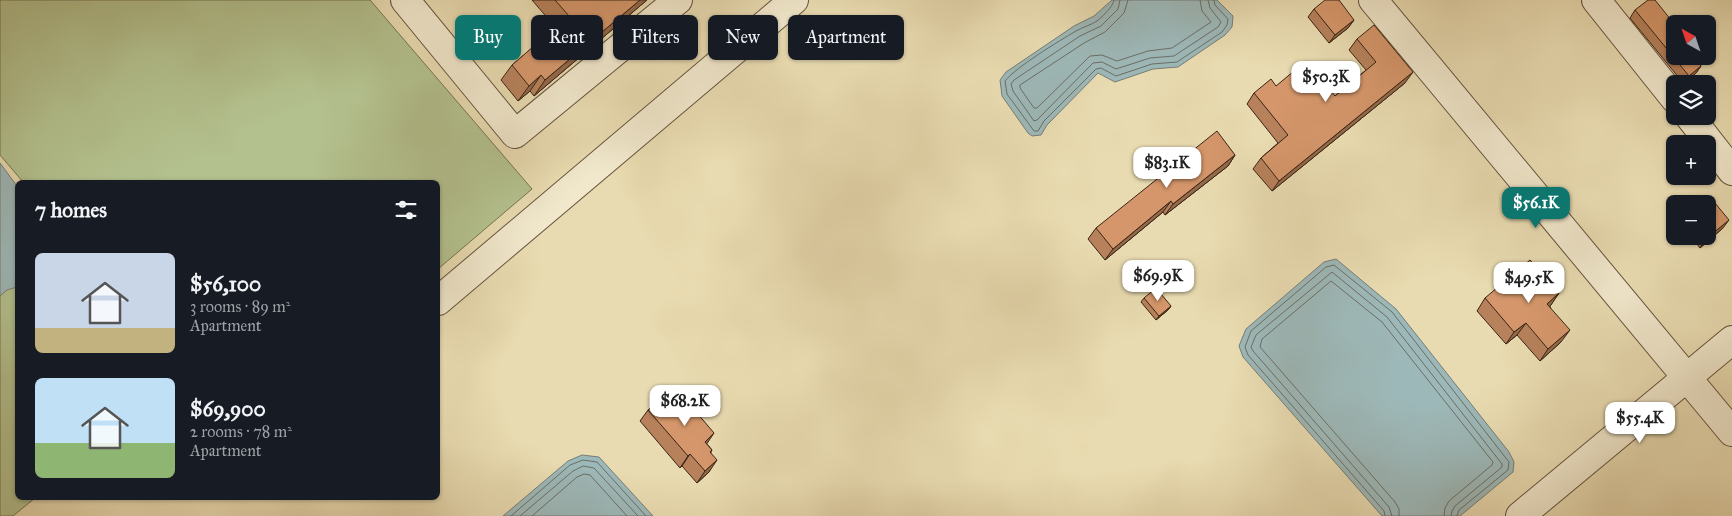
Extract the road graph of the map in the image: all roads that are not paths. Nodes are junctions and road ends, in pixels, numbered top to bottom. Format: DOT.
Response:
graph roads {
  1 [pos="405,0"];
  2 [pos="678,0"];
  3 [pos="794,0"];
  4 [pos="1373,0"];
  5 [pos="1596,0"];
  6 [pos="1666,88"];
  7 [pos="1695,125"];
  8 [pos="1732,171"];
  9 [pos="440,298"];
  10 [pos="1732,340"];
  11 [pos="1687,377"];
  12 [pos="1732,432"];
  13 [pos="1520,516"];
  1 -- 2 [label="street"];
  3 -- 9 [label="street"];
  4 -- 11 [label="street"];
  5 -- 6 [label="street"];
  7 -- 8 [label="street"];
  10 -- 11 [label="street"];
  11 -- 12 [label="street"];
  11 -- 13 [label="street"];
}
